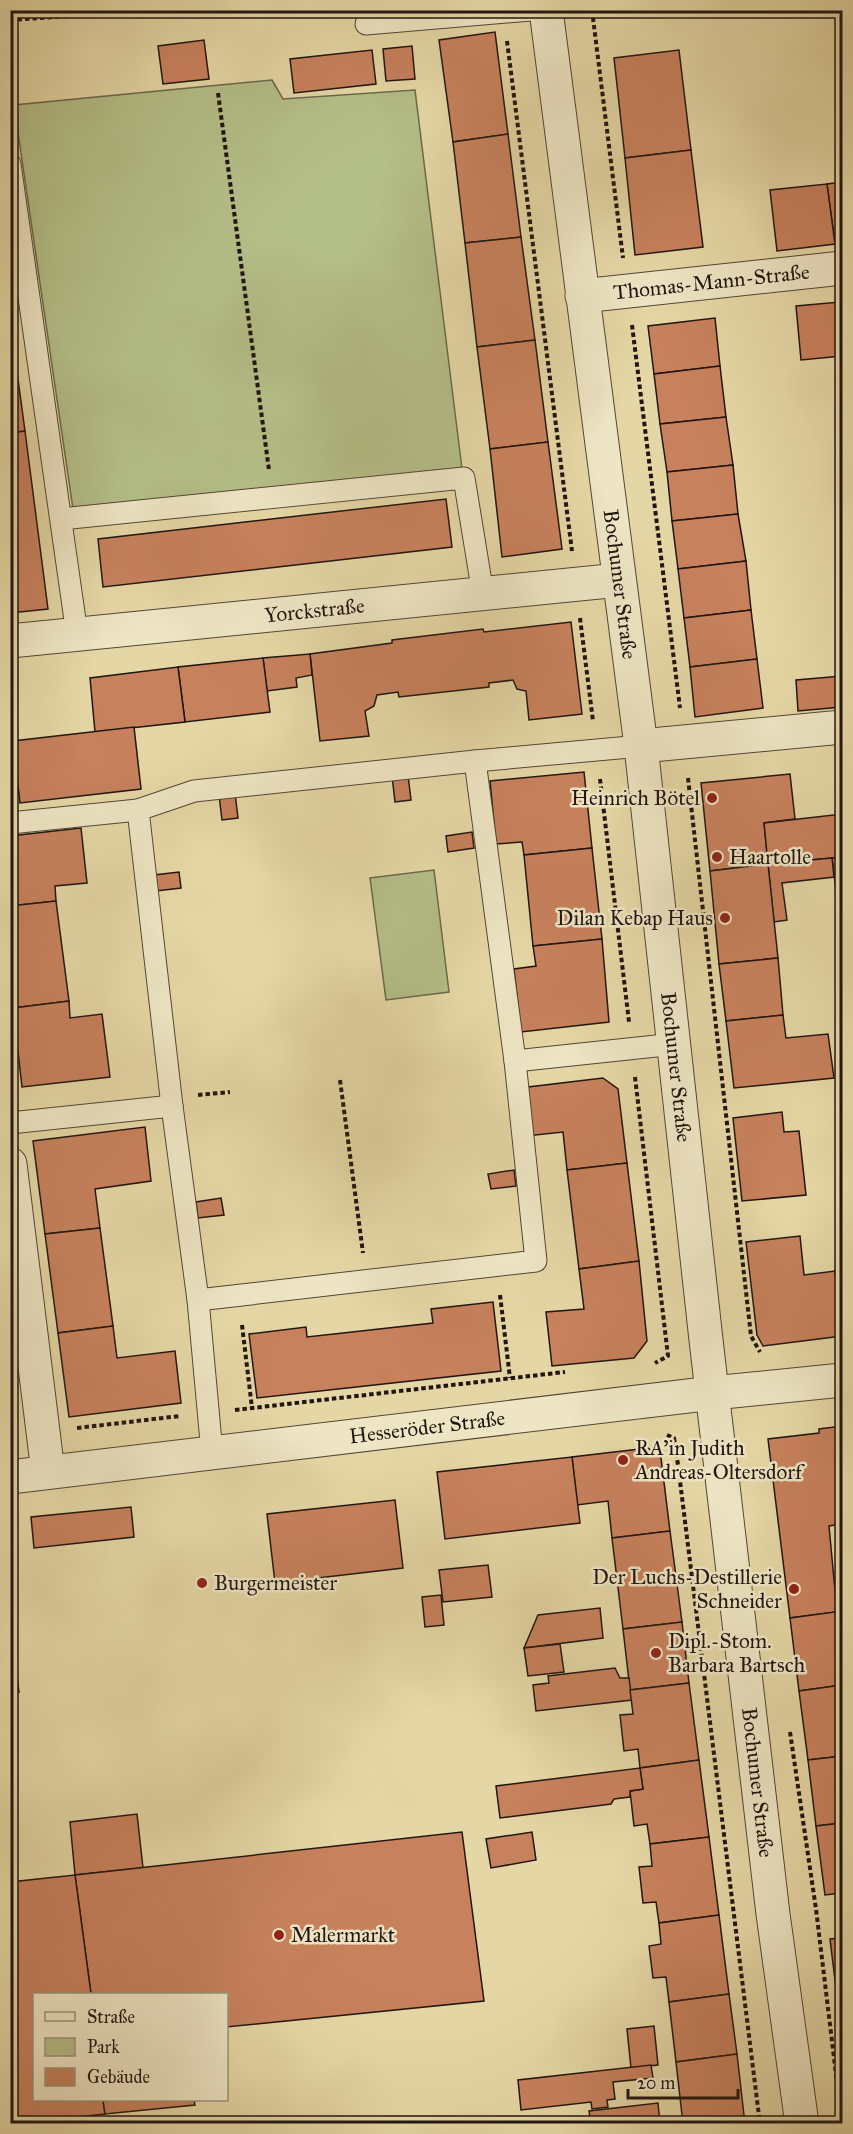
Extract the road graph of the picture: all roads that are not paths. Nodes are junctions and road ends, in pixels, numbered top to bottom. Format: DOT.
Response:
graph roads {
  1 [pos="531,10"];
  2 [pos="546,10"];
  3 [pos="366,24"];
  4 [pos="10,164"];
  5 [pos="843,268"];
  6 [pos="582,296"];
  7 [pos="61,519"];
  8 [pos="619,580"];
  9 [pos="483,594"];
  10 [pos="77,634"];
  11 [pos="10,641"];
  12 [pos="843,727"];
  13 [pos="641,746"];
  14 [pos="475,761"];
  15 [pos="138,810"];
  16 [pos="10,823"];
  17 [pos="675,1044"];
  18 [pos="514,1061"];
  19 [pos="172,1106"];
  20 [pos="10,1123"];
  21 [pos="10,1164"];
  22 [pos="198,1300"];
  23 [pos="843,1380"];
  24 [pos="713,1393"];
  25 [pos="212,1453"];
  26 [pos="48,1472"];
  27 [pos="10,1477"];
  28 [pos="802,2124"];
  1 -- 3 [label="lane"];
  2 -- 6 [label="street, Bochumer Straße"];
  4 -- 7 [label="lane"];
  5 -- 6 [label="street, Thomas-Mann-Straße"];
  6 -- 8 [label="street, Bochumer Straße"];
  7 -- 9 [label="lane"];
  7 -- 10 [label="lane"];
  8 -- 9 [label="street, Yorckstraße"];
  8 -- 13 [label="street, Bochumer Straße"];
  9 -- 10 [label="street, Yorckstraße"];
  10 -- 11 [label="street, Yorckstraße"];
  12 -- 13 [label="street"];
  13 -- 14 [label="lane"];
  13 -- 17 [label="street, Bochumer Straße"];
  14 -- 15 [label="lane"];
  14 -- 18 [label="lane"];
  15 -- 16 [label="lane"];
  15 -- 19 [label="lane"];
  17 -- 18 [label="lane"];
  17 -- 24 [label="street, Bochumer Straße"];
  18 -- 22 [label="lane"];
  19 -- 20 [label="lane"];
  19 -- 22 [label="lane"];
  21 -- 26 [label="street"];
  22 -- 25 [label="lane"];
  23 -- 24 [label="street, Hesseröder Straße"];
  24 -- 25 [label="street, Hesseröder Straße"];
  24 -- 28 [label="street, Bochumer Straße"];
  25 -- 26 [label="street, Hesseröder Straße"];
  26 -- 27 [label="street, Hesseröder Straße"];
}
